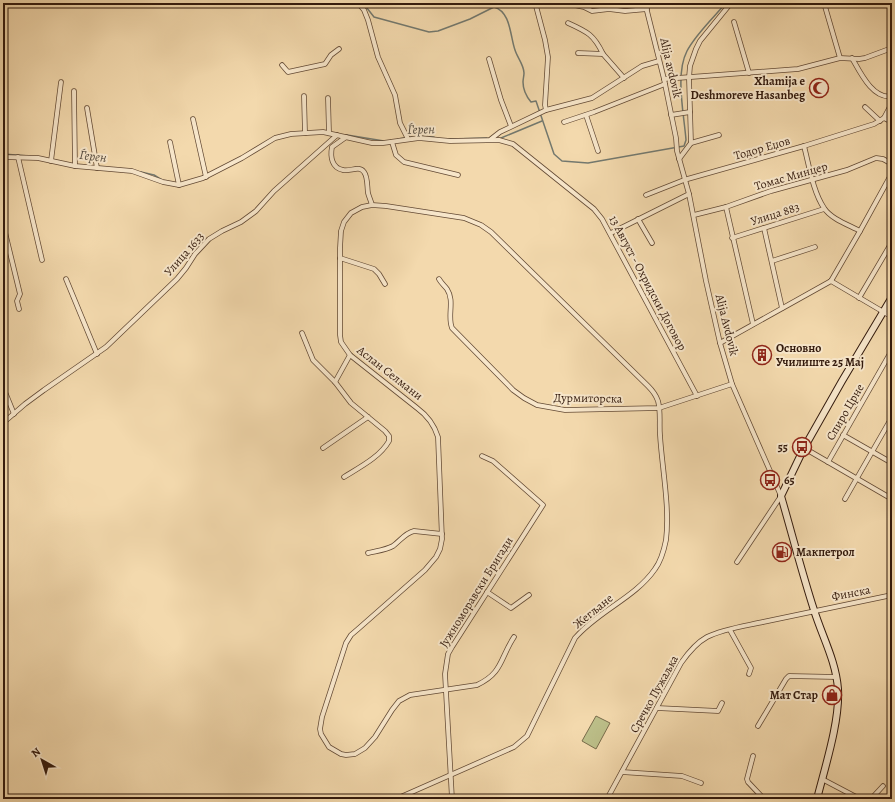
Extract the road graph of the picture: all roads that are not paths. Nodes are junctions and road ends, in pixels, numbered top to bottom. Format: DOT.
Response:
graph roads {
  1 [pos="358,3"];
  2 [pos="537,3"];
  3 [pos="645,3"];
  4 [pos="731,3"];
  5 [pos="824,3"];
  6 [pos="570,4"];
  7 [pos="647,9"];
  8 [pos="734,22"];
  9 [pos="568,23"];
  10 [pos="892,48"];
  11 [pos="339,49"];
  12 [pos="578,53"];
  13 [pos="603,54"];
  14 [pos="840,58"];
  15 [pos="852,58"];
  16 [pos="489,59"];
  17 [pos="659,60"];
  18 [pos="282,65"];
  19 [pos="749,73"];
  20 [pos="624,78"];
  21 [pos="686,78"];
  22 [pos="61,82"];
  23 [pos="664,82"];
  24 [pos="74,91"];
  25 [pos="304,96"];
  26 [pos="892,96"];
  27 [pos="328,98"];
  28 [pos="892,103"];
  29 [pos="865,107"];
  30 [pos="87,108"];
  31 [pos="544,110"];
  32 [pos="689,112"];
  33 [pos="586,115"];
  34 [pos="671,115"];
  35 [pos="884,118"];
  36 [pos="193,119"];
  37 [pos="880,121"];
  38 [pos="564,122"];
  39 [pos="892,122"];
  40 [pos="512,126"];
  41 [pos="305,133"];
  42 [pos="329,134"];
  43 [pos="337,135"];
  44 [pos="719,135"];
  45 [pos="346,137"];
  46 [pos="408,139"];
  47 [pos="490,139"];
  48 [pos="170,142"];
  49 [pos="392,142"];
  50 [pos="690,143"];
  51 [pos="804,146"];
  52 [pos="598,151"];
  53 [pos="677,151"];
  54 [pos="3,157"];
  55 [pos="18,157"];
  56 [pos="679,159"];
  57 [pos="51,161"];
  58 [pos="892,164"];
  59 [pos="75,166"];
  60 [pos="97,168"];
  61 [pos="892,173"];
  62 [pos="458,175"];
  63 [pos="206,177"];
  64 [pos="684,180"];
  65 [pos="812,180"];
  66 [pos="179,185"];
  67 [pos="689,194"];
  68 [pos="646,195"];
  69 [pos="372,205"];
  70 [pos="726,207"];
  71 [pos="824,209"];
  72 [pos="694,215"];
  73 [pos="638,219"];
  74 [pos="3,224"];
  75 [pos="764,228"];
  76 [pos="860,231"];
  77 [pos="611,233"];
  78 [pos="732,238"];
  79 [pos="892,242"];
  80 [pos="652,243"];
  81 [pos="815,247"];
  82 [pos="340,258"];
  83 [pos="42,260"];
  84 [pos="772,261"];
  85 [pos="66,279"];
  86 [pos="439,279"];
  87 [pos="831,281"];
  88 [pos="385,284"];
  89 [pos="892,297"];
  90 [pos="859,298"];
  91 [pos="782,308"];
  92 [pos="19,309"];
  93 [pos="883,312"];
  94 [pos="892,317"];
  95 [pos="753,324"];
  96 [pos="302,333"];
  97 [pos="720,343"];
  98 [pos="892,350"];
  99 [pos="97,354"];
  100 [pos="350,355"];
  101 [pos="334,382"];
  102 [pos="732,384"];
  103 [pos="3,387"];
  104 [pos="697,396"];
  105 [pos="659,408"];
  106 [pos="14,414"];
  107 [pos="368,417"];
  108 [pos="892,417"];
  109 [pos="3,423"];
  110 [pos="844,435"];
  111 [pos="323,448"];
  112 [pos="804,448"];
  113 [pos="872,452"];
  114 [pos="482,456"];
  115 [pos="828,462"];
  116 [pos="892,462"];
  117 [pos="344,477"];
  118 [pos="856,478"];
  119 [pos="781,496"];
  120 [pos="845,499"];
  121 [pos="892,499"];
  122 [pos="442,534"];
  123 [pos="368,553"];
  124 [pos="738,562"];
  125 [pos="487,592"];
  126 [pos="529,595"];
  127 [pos="892,595"];
  128 [pos="814,611"];
  129 [pos="730,630"];
  130 [pos="892,633"];
  131 [pos="514,637"];
  132 [pos="892,654"];
  133 [pos="749,674"];
  134 [pos="837,677"];
  135 [pos="446,690"];
  136 [pos="722,703"];
  137 [pos="657,708"];
  138 [pos="758,726"];
  139 [pos="753,756"];
  140 [pos="622,772"];
  141 [pos="451,776"];
  142 [pos="822,779"];
  143 [pos="701,783"];
  144 [pos="883,786"];
  145 [pos="762,797"];
  146 [pos="396,799"];
  147 [pos="452,799"];
  148 [pos="607,799"];
  149 [pos="752,799"];
  150 [pos="817,799"];
  151 [pos="860,799"];
  152 [pos="871,799"];
  1 -- 46 [label="street"];
  2 -- 31 [label="street"];
  3 -- 7 [label="street, Alija avdovik"];
  4 -- 21 [label="street"];
  5 -- 14 [label="street"];
  6 -- 7 [label="street"];
  7 -- 17 [label="street, Alija avdovik"];
  8 -- 19 [label="street"];
  9 -- 13 [label="street"];
  10 -- 15 [label="street"];
  11 -- 18 [label="street"];
  12 -- 13 [label="street"];
  13 -- 20 [label="street"];
  14 -- 15 [label="street"];
  14 -- 19 [label="street"];
  15 -- 26 [label="street"];
  16 -- 40 [label="street"];
  17 -- 20 [label="street"];
  17 -- 23 [label="street, Alija avdovik"];
  19 -- 21 [label="street"];
  20 -- 31 [label="street"];
  21 -- 23 [label="street"];
  21 -- 32 [label="street"];
  22 -- 57 [label="street"];
  23 -- 33 [label="street"];
  23 -- 34 [label="street, Alija avdovik"];
  24 -- 59 [label="street"];
  25 -- 41 [label="street"];
  27 -- 42 [label="street"];
  28 -- 35 [label="street"];
  29 -- 37 [label="street"];
  30 -- 60 [label="street"];
  31 -- 40 [label="street"];
  32 -- 34 [label="street"];
  32 -- 50 [label="street"];
  33 -- 38 [label="street"];
  33 -- 52 [label="street"];
  34 -- 53 [label="street, Alija avdovik"];
  35 -- 37 [label="street"];
  35 -- 39 [label="street"];
  36 -- 63 [label="street"];
  37 -- 51 [label="street"];
  40 -- 47 [label="street"];
  41 -- 42 [label="street, 13 Август - Охридски Договор"];
  41 -- 63 [label="street, 13 Август - Охридски Договор"];
  42 -- 43 [label="street, 13 Август - Охридски Договор"];
  43 -- 45 [label="street, 13 Август - Охридски Договор"];
  43 -- 99 [label="street, Улица 1633"];
  44 -- 50 [label="street"];
  45 -- 49 [label="street, 13 Август - Охридски Договор"];
  45 -- 69 [label="street"];
  46 -- 47 [label="street, 13 Август - Охридски Договор"];
  46 -- 49 [label="street, 13 Август - Охридски Договор"];
  47 -- 77 [label="street, 13 Август - Охридски Договор"];
  48 -- 66 [label="street"];
  49 -- 62 [label="street"];
  50 -- 56 [label="street"];
  51 -- 64 [label="street, Тодор Еџов"];
  51 -- 65 [label="street, Тодор Еџов"];
  53 -- 56 [label="street, Alija Avdovik"];
  54 -- 55 [label="street, 13 Август - Охридски Договор"];
  55 -- 57 [label="street, 13 Август - Охридски Договор"];
  55 -- 83 [label="street"];
  56 -- 64 [label="street, Alija Avdovik"];
  57 -- 59 [label="street, 13 Август - Охридски Договор"];
  58 -- 65 [label="street, Томас Минцер"];
  59 -- 60 [label="street, 13 Август - Охридски Договор"];
  60 -- 66 [label="street, 13 Август - Охридски Договор"];
  61 -- 76 [label="street"];
  63 -- 66 [label="street, 13 Август - Охридски Договор"];
  64 -- 67 [label="street, Alija Avdovik"];
  64 -- 68 [label="street, Тодор Еџов"];
  65 -- 70 [label="street, Томас Минцер"];
  65 -- 71 [label="street, Тодор Еџов"];
  67 -- 72 [label="street, Alija Avdovik"];
  67 -- 73 [label="street"];
  69 -- 82 [label="street, Аслан Селмани"];
  69 -- 105 [label="street, Аслан Селмани"];
  70 -- 72 [label="street, Томас Минцер"];
  70 -- 78 [label="street"];
  71 -- 75 [label="street, Улица 883"];
  71 -- 76 [label="street"];
  72 -- 97 [label="street, Alija Avdovik"];
  73 -- 77 [label="street"];
  73 -- 80 [label="street"];
  74 -- 92 [label="street"];
  75 -- 78 [label="street, Улица 883"];
  75 -- 84 [label="street"];
  76 -- 87 [label="street"];
  77 -- 104 [label="street, 13 Август - Охридски Договор"];
  78 -- 95 [label="street"];
  79 -- 90 [label="street"];
  81 -- 84 [label="street"];
  82 -- 88 [label="street"];
  82 -- 100 [label="street, Аслан Селмани"];
  84 -- 91 [label="street"];
  85 -- 99 [label="street"];
  86 -- 105 [label="street, Дурмиторска"];
  87 -- 90 [label="street"];
  87 -- 91 [label="street"];
  89 -- 93 [label="main road"];
  90 -- 93 [label="street"];
  91 -- 95 [label="street"];
  93 -- 94 [label="street"];
  93 -- 112 [label="main road"];
  95 -- 97 [label="street"];
  96 -- 101 [label="street"];
  97 -- 102 [label="street, Alija Avdovik"];
  98 -- 110 [label="street, Спиро Црне"];
  99 -- 106 [label="street, Улица 1633"];
  100 -- 101 [label="street"];
  100 -- 122 [label="street, Аслан Селмани"];
  101 -- 107 [label="street"];
  102 -- 104 [label="street, Дурмиторска"];
  102 -- 119 [label="street, Alija Avdovik"];
  103 -- 106 [label="street"];
  104 -- 105 [label="street, Дурмиторска"];
  105 -- 141 [label="street, Жегљане"];
  106 -- 109 [label="street, Улица 1633"];
  107 -- 111 [label="street"];
  107 -- 117 [label="street"];
  108 -- 113 [label="street"];
  110 -- 113 [label="street"];
  110 -- 115 [label="street, Спиро Црне"];
  112 -- 115 [label="street"];
  112 -- 119 [label="main road"];
  113 -- 116 [label="street"];
  113 -- 118 [label="street"];
  114 -- 125 [label="street, Јужноморавски Бригади"];
  115 -- 118 [label="street"];
  118 -- 120 [label="street"];
  118 -- 121 [label="street"];
  119 -- 124 [label="street"];
  119 -- 128 [label="main road"];
  122 -- 123 [label="street"];
  122 -- 135 [label="street, Аслан Селмани"];
  125 -- 126 [label="street"];
  125 -- 135 [label="street, Јужноморавски Бригади"];
  127 -- 128 [label="street, Финска"];
  128 -- 129 [label="street, Сречко Пужаљка"];
  128 -- 134 [label="main road"];
  129 -- 133 [label="street"];
  129 -- 137 [label="street, Сречко Пужаљка"];
  130 -- 132 [label="street"];
  131 -- 135 [label="street"];
  134 -- 138 [label="street"];
  134 -- 142 [label="main road"];
  135 -- 141 [label="street, Јужноморавски Бригади"];
  136 -- 137 [label="street"];
  137 -- 140 [label="street, Сречко Пужаљка"];
  139 -- 145 [label="street"];
  140 -- 143 [label="street"];
  140 -- 148 [label="street, Сречко Пужаљка"];
  141 -- 146 [label="street, Жегљане"];
  141 -- 147 [label="street, Јужноморавски Бригади"];
  142 -- 150 [label="main road"];
  142 -- 151 [label="street"];
  144 -- 152 [label="street"];
  145 -- 149 [label="street"];
}
